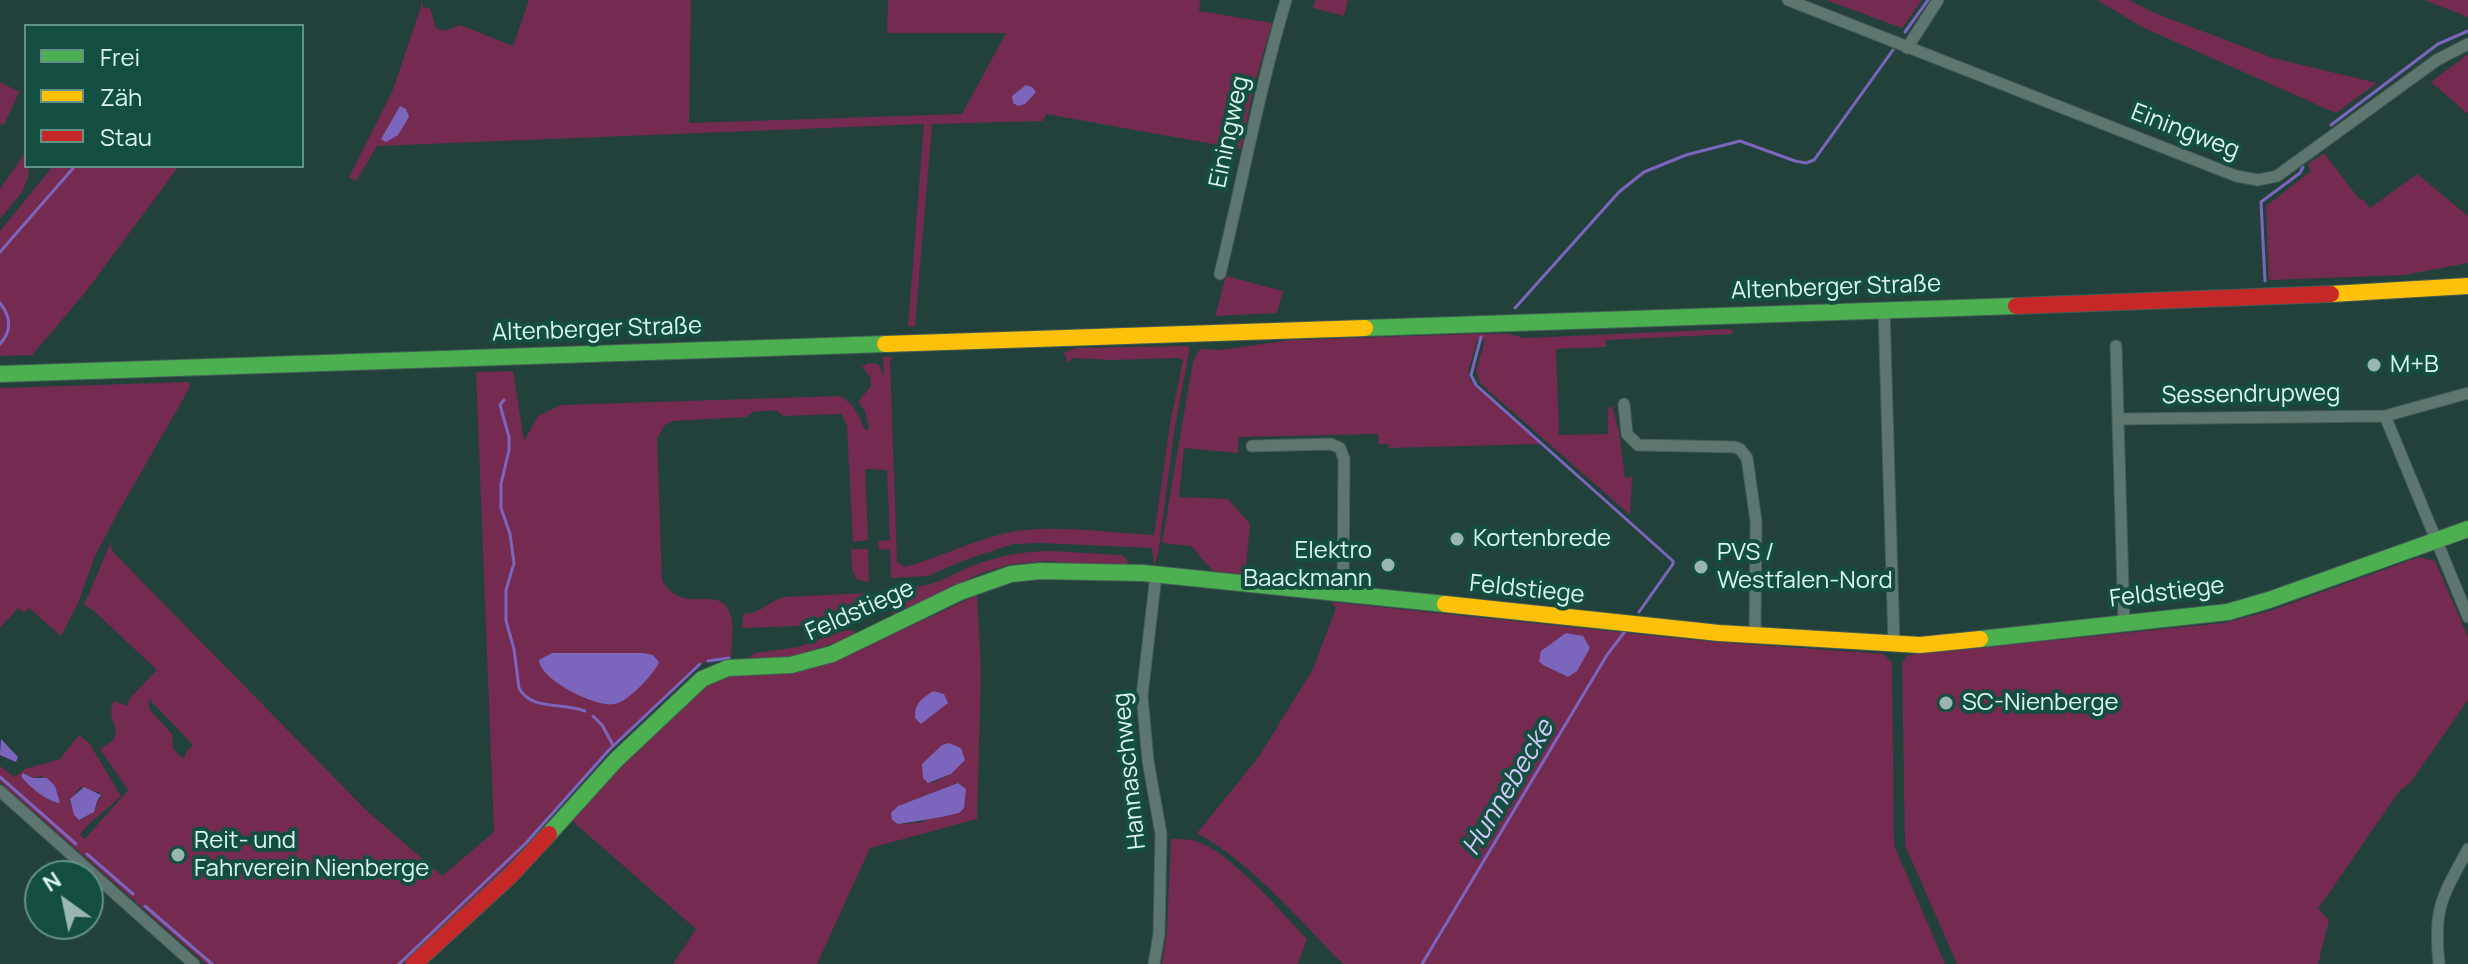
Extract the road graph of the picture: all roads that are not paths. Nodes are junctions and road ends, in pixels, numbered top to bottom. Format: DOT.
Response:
graph roads {
  1 [pos="1286,0"];
  2 [pos="1788,0"];
  3 [pos="1938,0"];
  4 [pos="2468,44"];
  5 [pos="1907,48"];
  6 [pos="1220,274"];
  7 [pos="2468,286"];
  8 [pos="1884,310"];
  9 [pos="2116,346"];
  10 [pos="0,374"];
  11 [pos="2468,393"];
  12 [pos="1624,404"];
  13 [pos="2385,416"];
  14 [pos="2118,419"];
  15 [pos="1252,446"];
  16 [pos="2468,529"];
  17 [pos="2436,540"];
  18 [pos="1156,575"];
  19 [pos="1343,595"];
  20 [pos="2468,617"];
  21 [pos="2124,623"];
  22 [pos="1755,634"];
  23 [pos="1894,643"];
  24 [pos="0,791"];
  25 [pos="2468,849"];
  26 [pos="194,964"];
  27 [pos="414,964"];
  28 [pos="1154,964"];
  29 [pos="2439,964"];
  1 -- 6 [label="street, Einingweg"];
  2 -- 5 [label="street, Einingweg"];
  3 -- 5 [label="street"];
  4 -- 5 [label="street, Einingweg"];
  7 -- 8 [label="main road, Altenberger Straße"];
  8 -- 10 [label="main road, Altenberger Straße"];
  8 -- 23 [label="street"];
  9 -- 14 [label="street"];
  11 -- 13 [label="street, Sessendrupweg"];
  12 -- 22 [label="street"];
  13 -- 14 [label="street, Sessendrupweg"];
  13 -- 17 [label="street"];
  14 -- 21 [label="street"];
  15 -- 19 [label="street"];
  16 -- 17 [label="main road, Feldstiege"];
  17 -- 20 [label="street"];
  17 -- 21 [label="main road, Feldstiege"];
  18 -- 19 [label="main road, Feldstiege"];
  18 -- 27 [label="main road, Feldstiege"];
  18 -- 28 [label="street, Hannaschweg"];
  19 -- 22 [label="main road, Feldstiege"];
  21 -- 23 [label="main road, Feldstiege"];
  22 -- 23 [label="main road, Feldstiege"];
  24 -- 26 [label="street"];
  25 -- 29 [label="street"];
}
